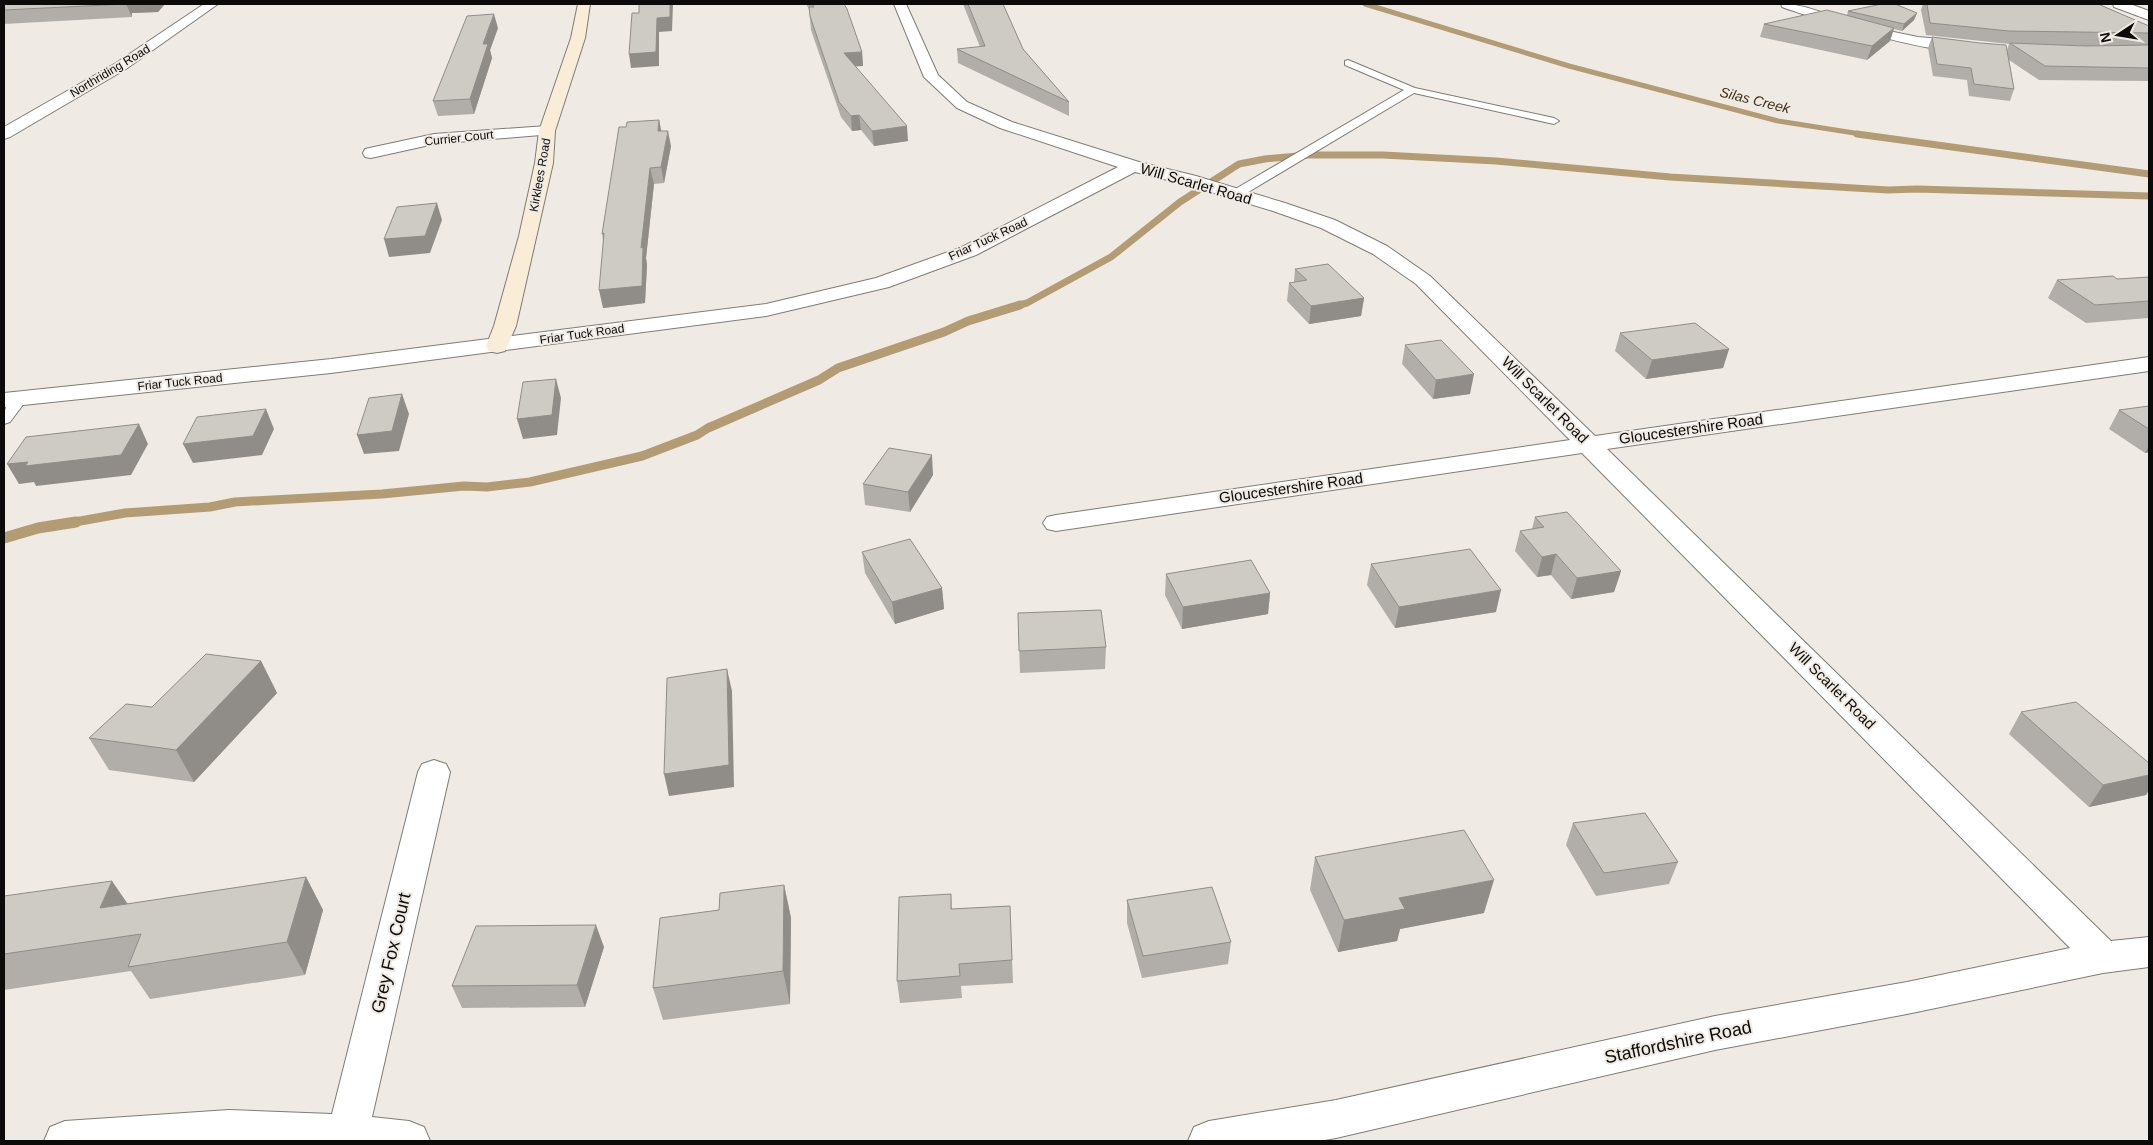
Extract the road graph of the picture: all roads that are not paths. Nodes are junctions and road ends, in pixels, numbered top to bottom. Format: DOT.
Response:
graph roads {
  1 [pos="212,4"];
  2 [pos="584,4"];
  3 [pos="900,4"];
  4 [pos="1787,4"];
  5 [pos="2119,4"];
  6 [pos="2149,16"];
  7 [pos="1984,49"];
  8 [pos="1348,63"];
  9 [pos="1412,90"];
  10 [pos="1554,121"];
  11 [pos="548,131"];
  12 [pos="4,134"];
  13 [pos="371,153"];
  14 [pos="1133,166"];
  15 [pos="1236,194"];
  16 [pos="497,346"];
  17 [pos="2149,364"];
  18 [pos="12,399"];
  19 [pos="4,418"];
  20 [pos="1589,444"];
  21 [pos="1056,523"];
  22 [pos="434,772"];
  23 [pos="2149,952"];
  24 [pos="2103,957"];
  25 [pos="347,1138"];
  26 [pos="65,1141"];
  27 [pos="409,1141"];
  28 [pos="1209,1141"];
  1 -- 12 [label="street, Northriding Road"];
  2 -- 11 [label="street, Kirklees Road"];
  3 -- 14 [label="street, Will Scarlet Road"];
  4 -- 7 [label="street"];
  5 -- 6 [label="street"];
  8 -- 9 [label="lane"];
  9 -- 10 [label="lane"];
  9 -- 15 [label="lane"];
  11 -- 13 [label="street, Currier Court"];
  11 -- 16 [label="street, Kirklees Road"];
  14 -- 15 [label="street, Will Scarlet Road"];
  14 -- 16 [label="street, Friar Tuck Road"];
  15 -- 20 [label="street, Will Scarlet Road"];
  16 -- 18 [label="street, Friar Tuck Road"];
  17 -- 20 [label="street, Gloucestershire Road"];
  18 -- 19 [label="lane"];
  20 -- 21 [label="street, Gloucestershire Road"];
  20 -- 24 [label="street, Will Scarlet Road"];
  22 -- 25 [label="street, Grey Fox Court"];
  23 -- 24 [label="street, Staffordshire Road"];
  24 -- 28 [label="street, Staffordshire Road"];
  25 -- 26 [label="street"];
  25 -- 27 [label="street"];
}
